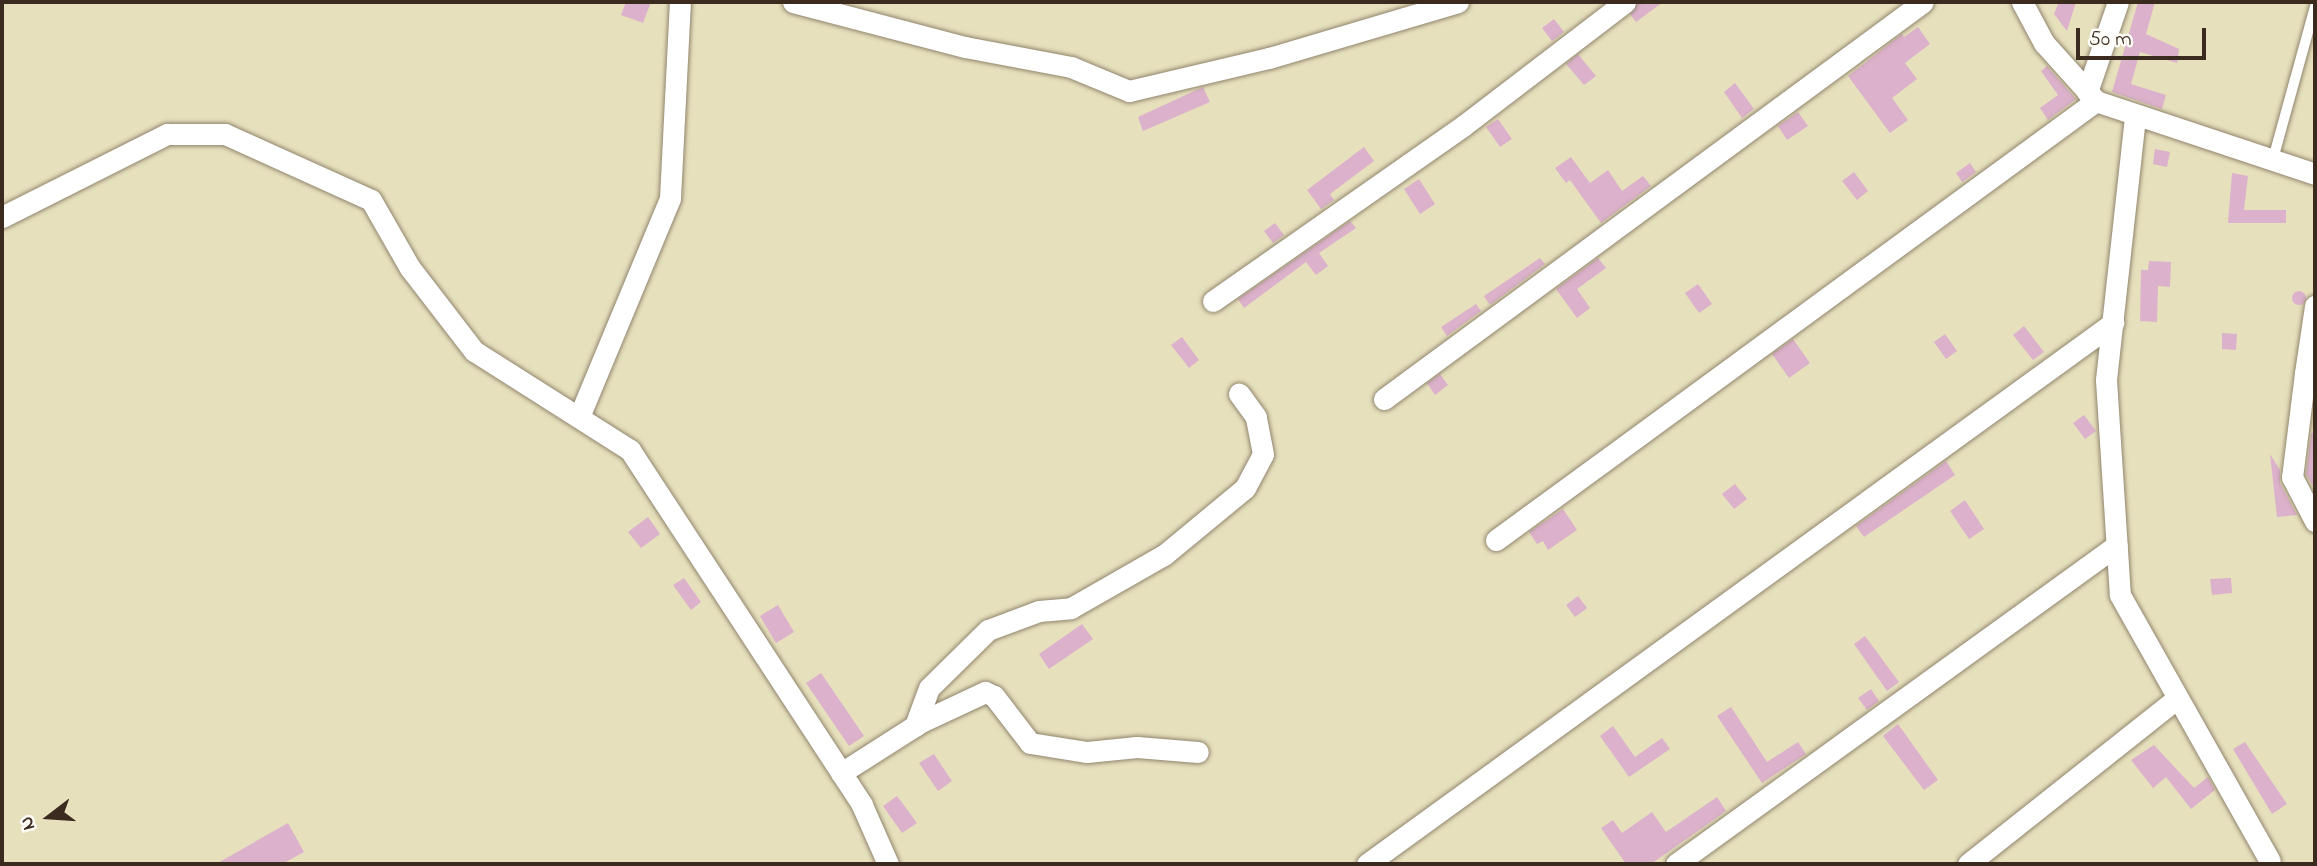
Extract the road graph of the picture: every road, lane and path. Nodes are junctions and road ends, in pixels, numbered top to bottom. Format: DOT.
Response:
graph roads {
  1 [pos="681,2"];
  2 [pos="793,2"];
  3 [pos="1458,2"];
  4 [pos="1625,2"];
  5 [pos="1923,2"];
  6 [pos="2022,2"];
  7 [pos="2118,2"];
  8 [pos="2315,7"];
  9 [pos="2092,97"];
  10 [pos="2135,117"];
  11 [pos="2273,159"];
  12 [pos="2315,174"];
  13 [pos="2,217"];
  14 [pos="1213,301"];
  15 [pos="2315,306"];
  16 [pos="2113,323"];
  17 [pos="2310,374"];
  18 [pos="1238,394"];
  19 [pos="1384,398"];
  20 [pos="579,418"];
  21 [pos="2315,521"];
  22 [pos="1496,540"];
  23 [pos="2117,545"];
  24 [pos="2176,699"];
  25 [pos="915,726"];
  26 [pos="1198,752"];
  27 [pos="841,773"];
  28 [pos="2269,863"];
  29 [pos="888,864"];
  30 [pos="1367,864"];
  31 [pos="1676,864"];
  32 [pos="1968,864"];
  1 -- 20 [label="street"];
  2 -- 3 [label="street"];
  4 -- 14 [label="street"];
  5 -- 19 [label="street"];
  6 -- 9 [label="street"];
  7 -- 9 [label="street"];
  8 -- 11 [label="lane"];
  9 -- 10 [label="street"];
  9 -- 22 [label="street"];
  10 -- 11 [label="street"];
  10 -- 16 [label="street"];
  11 -- 12 [label="street"];
  13 -- 20 [label="street"];
  15 -- 17 [label="street"];
  16 -- 23 [label="street"];
  16 -- 30 [label="street"];
  17 -- 21 [label="street"];
  18 -- 25 [label="street"];
  20 -- 27 [label="street"];
  23 -- 24 [label="street"];
  23 -- 31 [label="street"];
  24 -- 28 [label="street"];
  24 -- 32 [label="street"];
  25 -- 26 [label="street"];
  25 -- 27 [label="street"];
  27 -- 29 [label="street"];
}
